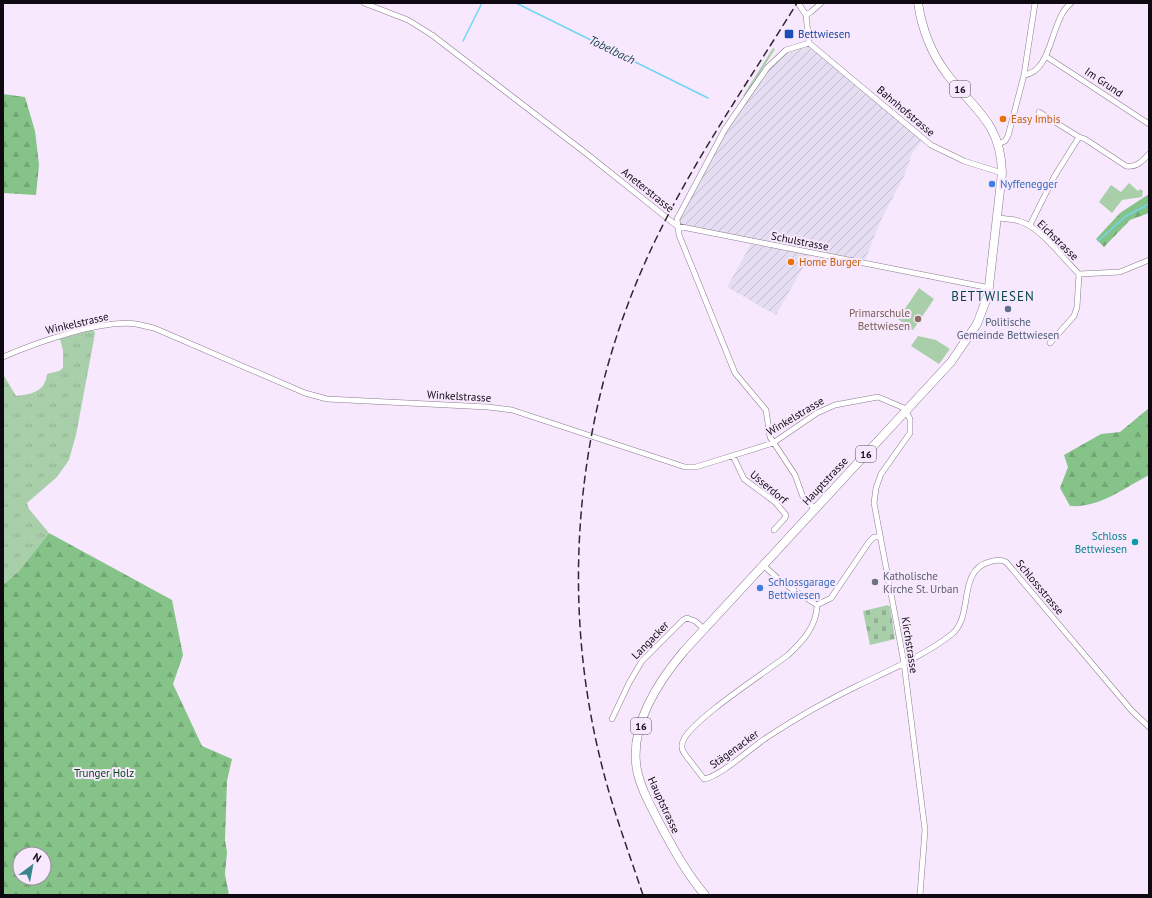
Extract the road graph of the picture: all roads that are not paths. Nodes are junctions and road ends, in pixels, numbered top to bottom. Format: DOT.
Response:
graph roads {
  1 [pos="364,3"];
  2 [pos="798,3"];
  3 [pos="822,3"];
  4 [pos="918,3"];
  5 [pos="1035,3"];
  6 [pos="1071,3"];
  7 [pos="806,15"];
  8 [pos="809,44"];
  9 [pos="1047,57"];
  10 [pos="1024,75"];
  11 [pos="1039,112"];
  12 [pos="1149,124"];
  13 [pos="1079,137"];
  14 [pos="998,144"];
  15 [pos="1149,154"];
  16 [pos="1002,173"];
  17 [pos="998,218"];
  18 [pos="1030,225"];
  19 [pos="677,226"];
  20 [pos="1149,260"];
  21 [pos="1079,274"];
  22 [pos="990,288"];
  23 [pos="1050,343"];
  24 [pos="3,357"];
  25 [pos="906,411"];
  26 [pos="773,443"];
  27 [pos="733,456"];
  28 [pos="815,509"];
  29 [pos="774,530"];
  30 [pos="879,537"];
  31 [pos="763,565"];
  32 [pos="817,605"];
  33 [pos="704,629"];
  34 [pos="904,663"];
  35 [pos="612,719"];
  36 [pos="1149,727"];
  37 [pos="705,895"];
  38 [pos="920,895"];
  1 -- 19 [label="street, Aneterstrasse"];
  2 -- 7 [label="street"];
  3 -- 7 [label="street"];
  4 -- 14 [label="main road, Hauptstrasse / 16"];
  5 -- 10 [label="street"];
  6 -- 9 [label="street"];
  7 -- 8 [label="street"];
  8 -- 16 [label="street, Bahnhofstrasse"];
  8 -- 19 [label="street"];
  9 -- 10 [label="street"];
  9 -- 12 [label="street, Im Grund"];
  10 -- 14 [label="street"];
  11 -- 13 [label="street"];
  13 -- 15 [label="street"];
  13 -- 18 [label="street"];
  14 -- 16 [label="main road, Hauptstrasse / 16"];
  16 -- 17 [label="main road, Hauptstrasse / 16"];
  17 -- 18 [label="street, Eichstrasse"];
  17 -- 22 [label="main road, Hauptstrasse / 16"];
  18 -- 21 [label="street, Eichstrasse"];
  19 -- 22 [label="street, Schulstrasse"];
  19 -- 26 [label="street, Aneterstrasse"];
  20 -- 21 [label="street, Eichstrasse"];
  21 -- 23 [label="street"];
  22 -- 25 [label="main road, Hauptstrasse / 16"];
  24 -- 27 [label="street, Winkelstrasse"];
  25 -- 26 [label="street, Winkelstrasse"];
  25 -- 28 [label="main road, Hauptstrasse / 16"];
  25 -- 30 [label="street, Kirchstrasse"];
  26 -- 27 [label="street, Winkelstrasse"];
  26 -- 28 [label="street, Aneterstrasse"];
  27 -- 29 [label="street, Usserdorf"];
  28 -- 31 [label="main road, Hauptstrasse / 16"];
  30 -- 32 [label="street"];
  30 -- 34 [label="street, Kirchstrasse"];
  31 -- 32 [label="street"];
  31 -- 33 [label="main road, Hauptstrasse / 16"];
  32 -- 34 [label="street, Stägenacker"];
  33 -- 35 [label="street, Langacker"];
  33 -- 37 [label="main road, Hauptstrasse / 16"];
  34 -- 36 [label="street, Schlossstrasse"];
  34 -- 38 [label="street, Kirchstrasse"];
}
